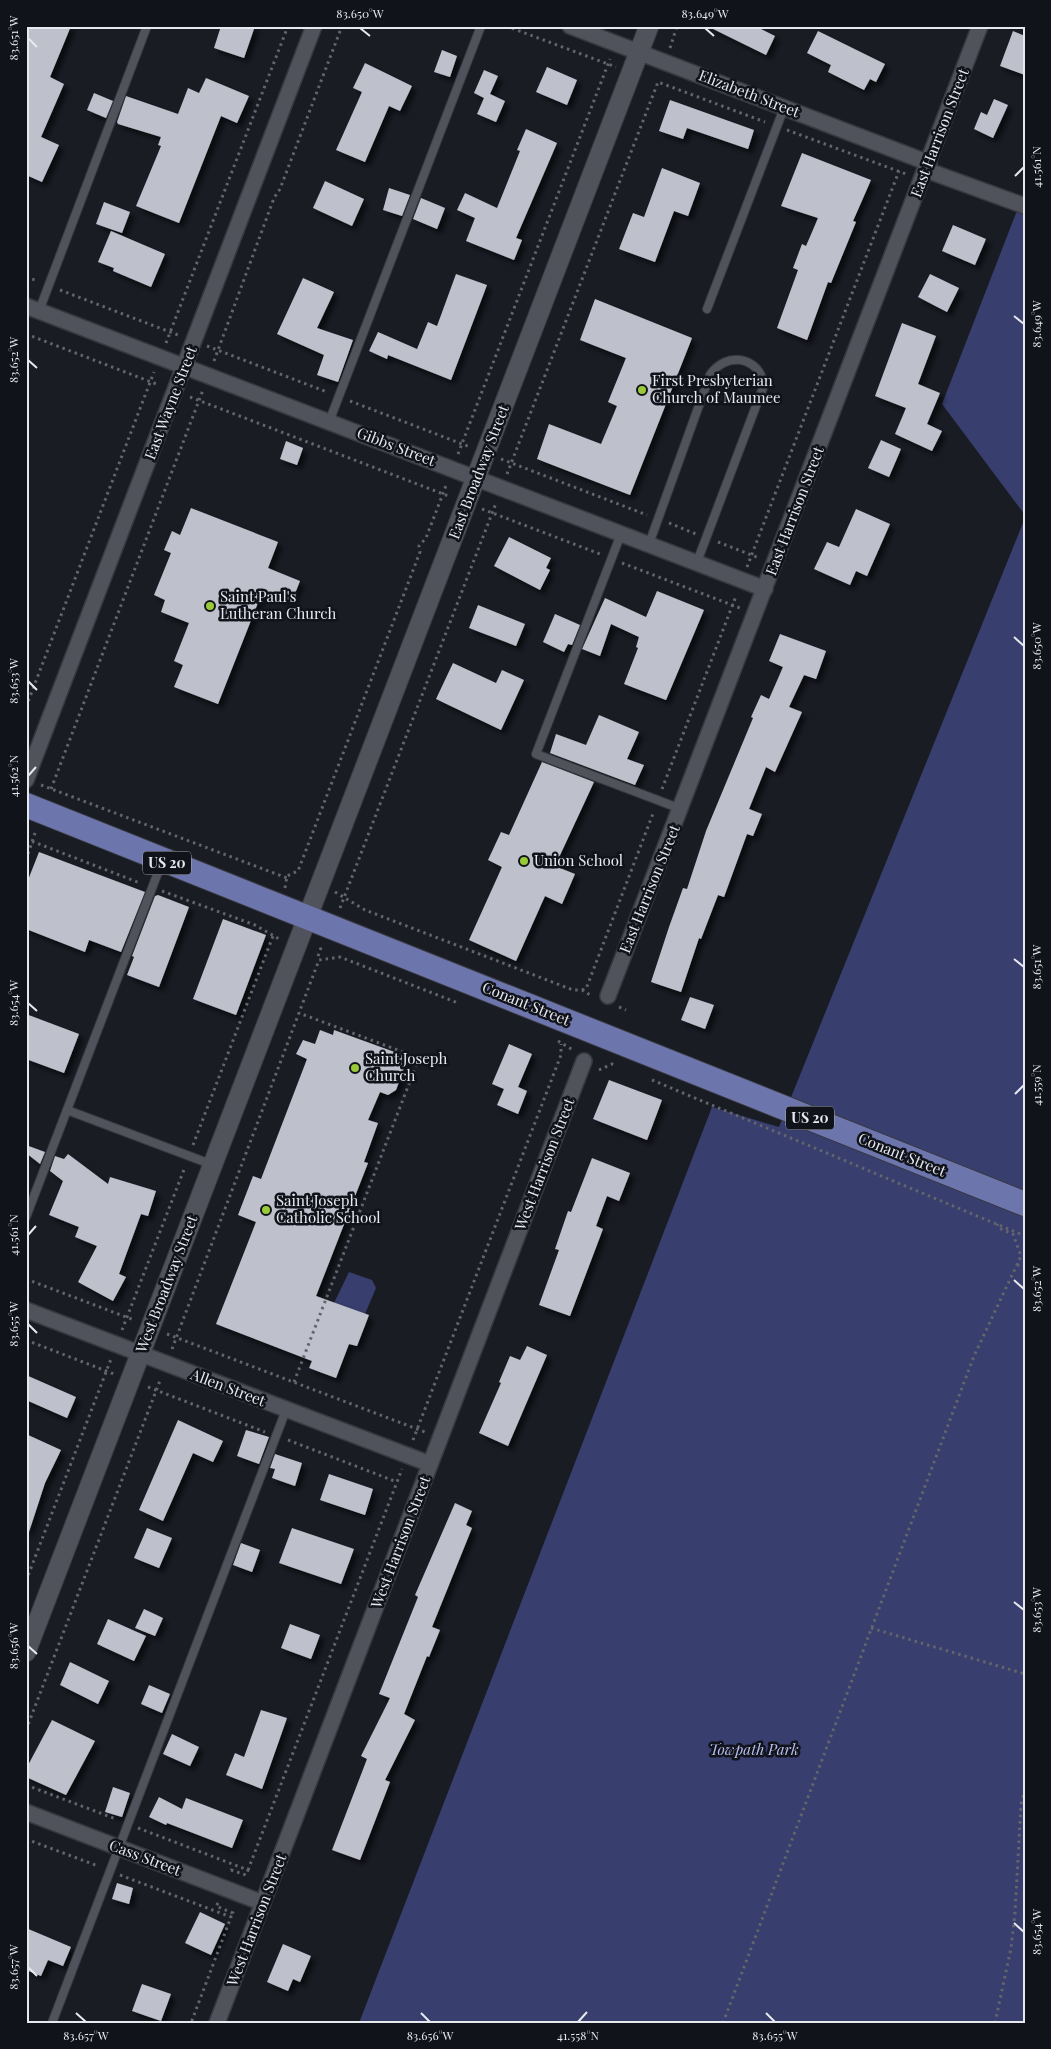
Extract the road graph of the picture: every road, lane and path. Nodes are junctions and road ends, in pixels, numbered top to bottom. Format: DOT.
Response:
graph roads {
  1 [pos="147,26"];
  2 [pos="314,26"];
  3 [pos="342,26"];
  4 [pos="481,26"];
  5 [pos="506,26"];
  6 [pos="570,26"];
  7 [pos="649,26"];
  8 [pos="980,26"];
  9 [pos="616,43"];
  10 [pos="639,52"];
  11 [pos="608,64"];
  12 [pos="784,108"];
  13 [pos="777,127"];
  14 [pos="926,171"];
  15 [pos="1025,206"];
  16 [pos="26,277"];
  17 [pos="49,285"];
  18 [pos="33,308"];
  19 [pos="707,309"];
  20 [pos="170,332"];
  21 [pos="26,334"];
  22 [pos="184,367"];
  23 [pos="208,376"];
  24 [pos="150,382"];
  25 [pos="200,401"];
  26 [pos="329,422"];
  27 [pos="452,469"];
  28 [pos="476,478"];
  29 [pos="502,488"];
  30 [pos="443,494"];
  31 [pos="467,503"];
  32 [pos="492,513"];
  33 [pos="621,534"];
  34 [pos="649,544"];
  35 [pos="612,559"];
  36 [pos="697,562"];
  37 [pos="765,589"];
  38 [pos="756,613"];
  39 [pos="26,780"];
  40 [pos="51,789"];
  41 [pos="26,805"];
  42 [pos="681,809"];
  43 [pos="26,839"];
  44 [pos="33,842"];
  45 [pos="26,860"];
  46 [pos="163,861"];
  47 [pos="298,871"];
  48 [pos="287,878"];
  49 [pos="322,884"];
  50 [pos="152,887"];
  51 [pos="344,898"];
  52 [pos="283,907"];
  53 [pos="309,917"];
  54 [pos="273,936"];
  55 [pos="278,938"];
  56 [pos="298,947"];
  57 [pos="323,958"];
  58 [pos="604,999"];
  59 [pos="460,1003"];
  60 [pos="626,1010"];
  61 [pos="299,1013"];
  62 [pos="553,1039"];
  63 [pos="561,1044"];
  64 [pos="584,1061"];
  65 [pos="605,1066"];
  66 [pos="619,1066"];
  67 [pos="647,1078"];
  68 [pos="67,1110"];
  69 [pos="189,1156"];
  70 [pos="213,1165"];
  71 [pos="1025,1204"];
  72 [pos="26,1217"];
  73 [pos="997,1224"];
  74 [pos="1025,1236"];
  75 [pos="1017,1264"];
  76 [pos="1025,1266"];
  77 [pos="26,1279"];
  78 [pos="26,1310"];
  79 [pos="127,1318"];
  80 [pos="150,1327"];
  81 [pos="176,1337"];
  82 [pos="26,1340"];
  83 [pos="116,1345"];
  84 [pos="140,1354"];
  85 [pos="106,1371"];
  86 [pos="130,1380"];
  87 [pos="294,1382"];
  88 [pos="157,1390"];
  89 [pos="286,1410"];
  90 [pos="417,1429"];
  91 [pos="276,1436"];
  92 [pos="430,1464"];
  93 [pos="397,1482"];
  94 [pos="26,1581"];
  95 [pos="871,1628"];
  96 [pos="26,1652"];
  97 [pos="1025,1674"];
  98 [pos="26,1730"];
  99 [pos="26,1785"];
  100 [pos="1025,1790"];
  101 [pos="26,1812"];
  102 [pos="128,1824"];
  103 [pos="26,1839"];
  104 [pos="119,1848"];
  105 [pos="110,1871"];
  106 [pos="244,1880"];
  107 [pos="263,1903"];
  108 [pos="52,2023"];
  109 [pos="191,2023"];
  110 [pos="217,2023"];
  111 [pos="723,2023"];
  112 [pos="995,2023"];
  1 -- 17 [label="lane"];
  2 -- 22 [label="street, East Wayne Street"];
  3 -- 23 [label="path"];
  4 -- 26 [label="lane"];
  5 -- 11 [label="path"];
  6 -- 9 [label="street, Elizabeth Street"];
  7 -- 10 [label="street, East Broadway Street"];
  8 -- 14 [label="street, East Harrison Street"];
  9 -- 10 [label="street, Elizabeth Street"];
  9 -- 11 [label="path"];
  10 -- 12 [label="street, Elizabeth Street"];
  10 -- 28 [label="street, East Broadway Street"];
  11 -- 27 [label="path"];
  12 -- 13 [label="lane"];
  12 -- 14 [label="street, Elizabeth Street"];
  13 -- 14 [label="path"];
  13 -- 19 [label="lane"];
  13 -- 29 [label="path"];
  14 -- 15 [label="street, Elizabeth Street"];
  14 -- 37 [label="street, East Harrison Street"];
  16 -- 17 [label="path"];
  17 -- 18 [label="lane"];
  17 -- 20 [label="path"];
  18 -- 22 [label="street, Gibbs Street"];
  21 -- 24 [label="path"];
  22 -- 23 [label="street, Gibbs Street"];
  22 -- 39 [label="street, East Wayne Street"];
  23 -- 25 [label="path"];
  23 -- 26 [label="street, Gibbs Street"];
  25 -- 30 [label="path"];
  25 -- 40 [label="path"];
  26 -- 27 [label="street, Gibbs Street"];
  27 -- 28 [label="street, Gibbs Street"];
  27 -- 30 [label="path"];
  28 -- 29 [label="street, Gibbs Street"];
  28 -- 31 [label="street, East Broadway Street"];
  29 -- 32 [label="path"];
  29 -- 33 [label="street, Gibbs Street"];
  30 -- 31 [label="path"];
  30 -- 47 [label="path"];
  31 -- 32 [label="path"];
  31 -- 49 [label="street, East Broadway Street"];
  32 -- 35 [label="path"];
  32 -- 51 [label="path"];
  33 -- 34 [label="street, Gibbs Street"];
  33 -- 35 [label="lane"];
  34 -- 36 [label="street, Gibbs Street"];
  34 -- 36 [label="lane"];
  35 -- 38 [label="path"];
  35 -- 42 [label="lane"];
  36 -- 37 [label="street, Gibbs Street"];
  37 -- 38 [label="street, East Harrison Street"];
  38 -- 42 [label="street, East Harrison Street"];
  39 -- 40 [label="path"];
  40 -- 48 [label="path"];
  41 -- 46 [label="main road, Conant Street / US 20"];
  42 -- 58 [label="street, East Harrison Street"];
  43 -- 44 [label="path"];
  44 -- 45 [label="path"];
  44 -- 50 [label="path"];
  46 -- 50 [label="lane"];
  46 -- 52 [label="main road, Conant Street / US 20"];
  47 -- 48 [label="path"];
  47 -- 49 [label="path"];
  48 -- 52 [label="path"];
  49 -- 51 [label="path"];
  49 -- 53 [label="street, East Broadway Street"];
  50 -- 54 [label="path"];
  50 -- 68 [label="lane"];
  51 -- 58 [label="path"];
  52 -- 53 [label="main road, Conant Street / US 20"];
  52 -- 55 [label="path"];
  53 -- 56 [label="street, West Broadway Street"];
  53 -- 71 [label="main road, Conant Street / US 20"];
  54 -- 55 [label="path"];
  54 -- 69 [label="path"];
  55 -- 56 [label="path"];
  56 -- 57 [label="path"];
  56 -- 70 [label="street, West Broadway Street"];
  57 -- 59 [label="path"];
  57 -- 61 [label="path"];
  58 -- 60 [label="path"];
  61 -- 81 [label="path"];
  61 -- 87 [label="path"];
  62 -- 63 [label="path"];
  64 -- 92 [label="street, West Harrison Street"];
  65 -- 66 [label="path"];
  67 -- 73 [label="path"];
  68 -- 69 [label="lane"];
  68 -- 72 [label="lane"];
  69 -- 70 [label="lane"];
  69 -- 79 [label="path"];
  70 -- 80 [label="street, West Broadway Street"];
  73 -- 74 [label="path"];
  73 -- 75 [label="path"];
  75 -- 76 [label="path"];
  75 -- 95 [label="path"];
  77 -- 79 [label="path"];
  78 -- 83 [label="street, Allen Street"];
  79 -- 80 [label="path"];
  79 -- 83 [label="path"];
  80 -- 81 [label="path"];
  80 -- 84 [label="street, West Broadway Street"];
  81 -- 87 [label="path"];
  82 -- 85 [label="path"];
  83 -- 84 [label="street, Allen Street"];
  83 -- 85 [label="path"];
  84 -- 86 [label="street, West Broadway Street"];
  84 -- 89 [label="street, Allen Street"];
  85 -- 86 [label="path"];
  85 -- 94 [label="path"];
  86 -- 88 [label="path"];
  86 -- 96 [label="street, West Broadway Street"];
  87 -- 90 [label="path"];
  88 -- 91 [label="path"];
  88 -- 98 [label="path"];
  89 -- 91 [label="lane"];
  89 -- 92 [label="street, Allen Street"];
  91 -- 93 [label="path"];
  91 -- 102 [label="lane"];
  92 -- 107 [label="street, West Harrison Street"];
  95 -- 97 [label="path"];
  95 -- 111 [label="path"];
  99 -- 102 [label="path"];
  100 -- 112 [label="path"];
  101 -- 104 [label="street, Cass Street"];
  102 -- 104 [label="lane"];
  102 -- 106 [label="path"];
  103 -- 105 [label="path"];
  104 -- 105 [label="lane"];
  104 -- 107 [label="street, Cass Street"];
  105 -- 108 [label="lane"];
  105 -- 109 [label="path"];
  107 -- 110 [label="street, West Harrison Street"];
}
